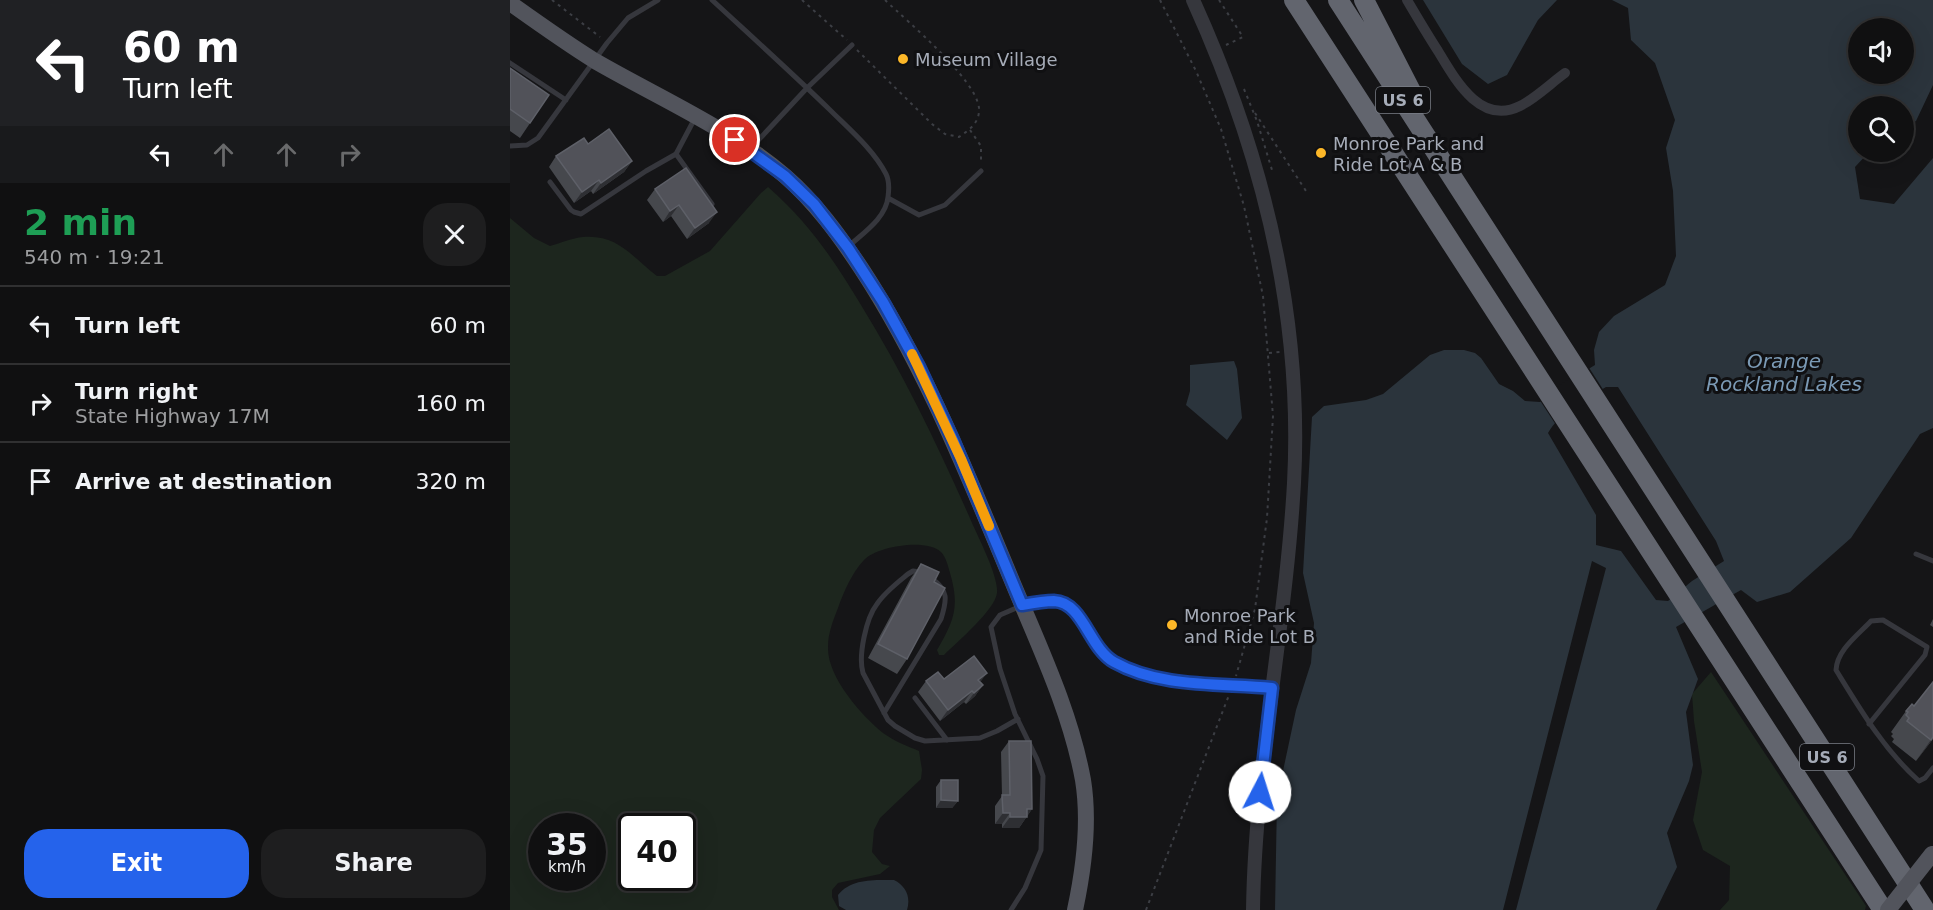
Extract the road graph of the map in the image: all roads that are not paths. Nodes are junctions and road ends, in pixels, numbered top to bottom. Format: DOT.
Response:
graph roads {
  1 [pos="658,0"];
  2 [pos="712,0"];
  3 [pos="1193,0"];
  4 [pos="1288,0"];
  5 [pos="1294,0"];
  6 [pos="1338,0"];
  7 [pos="1364,0"];
  8 [pos="1407,0"];
  9 [pos="510,3"];
  10 [pos="1319,37"];
  11 [pos="852,45"];
  12 [pos="595,60"];
  13 [pos="510,63"];
  14 [pos="1565,73"];
  15 [pos="807,88"];
  16 [pos="566,100"];
  17 [pos="696,117"];
  18 [pos="510,146"];
  19 [pos="750,150"];
  20 [pos="676,154"];
  21 [pos="981,171"];
  22 [pos="550,182"];
  23 [pos="888,198"];
  24 [pos="1468,200"];
  25 [pos="712,204"];
  26 [pos="848,248"];
  27 [pos="1916,554"];
  28 [pos="1933,561"];
  29 [pos="1022,605"];
  30 [pos="1930,647"];
  31 [pos="1272,688"];
  32 [pos="915,698"];
  33 [pos="884,713"];
  34 [pos="1018,719"];
  35 [pos="1869,724"];
  36 [pos="947,740"];
  37 [pos="1933,768"];
  38 [pos="1932,853"];
  39 [pos="1011,910"];
  40 [pos="1075,910"];
  41 [pos="1253,910"];
  42 [pos="1885,910"];
  43 [pos="1925,910"];
  1 -- 12 [label="lane"];
  2 -- 15 [label="lane"];
  3 -- 31 [label="street"];
  4 -- 10 [label="highway"];
  5 -- 10 [label="highway, US 6"];
  6 -- 24 [label="highway, US 6"];
  7 -- 24 [label="highway"];
  8 -- 14 [label="street"];
  9 -- 12 [label="main road"];
  10 -- 42 [label="highway, US 6"];
  11 -- 15 [label="lane"];
  12 -- 16 [label="lane"];
  12 -- 17 [label="main road"];
  13 -- 16 [label="lane"];
  15 -- 19 [label="lane"];
  15 -- 23 [label="lane"];
  16 -- 18 [label="lane"];
  17 -- 19 [label="main road"];
  17 -- 20 [label="lane"];
  19 -- 26 [label="main road"];
  20 -- 22 [label="lane"];
  20 -- 25 [label="lane"];
  21 -- 23 [label="lane"];
  23 -- 26 [label="lane"];
  24 -- 43 [label="highway, US 6"];
  26 -- 29 [label="main road"];
  27 -- 28 [label="lane"];
  29 -- 31 [label="street"];
  29 -- 34 [label="lane"];
  29 -- 40 [label="main road"];
  30 -- 35 [label="lane"];
  30 -- 35 [label="lane"];
  31 -- 41 [label="street"];
  32 -- 36 [label="lane"];
  33 -- 33 [label="lane"];
  33 -- 36 [label="lane"];
  34 -- 36 [label="lane"];
  34 -- 39 [label="lane"];
  35 -- 37 [label="lane"];
  38 -- 42 [label="main road, bridge"];
}
